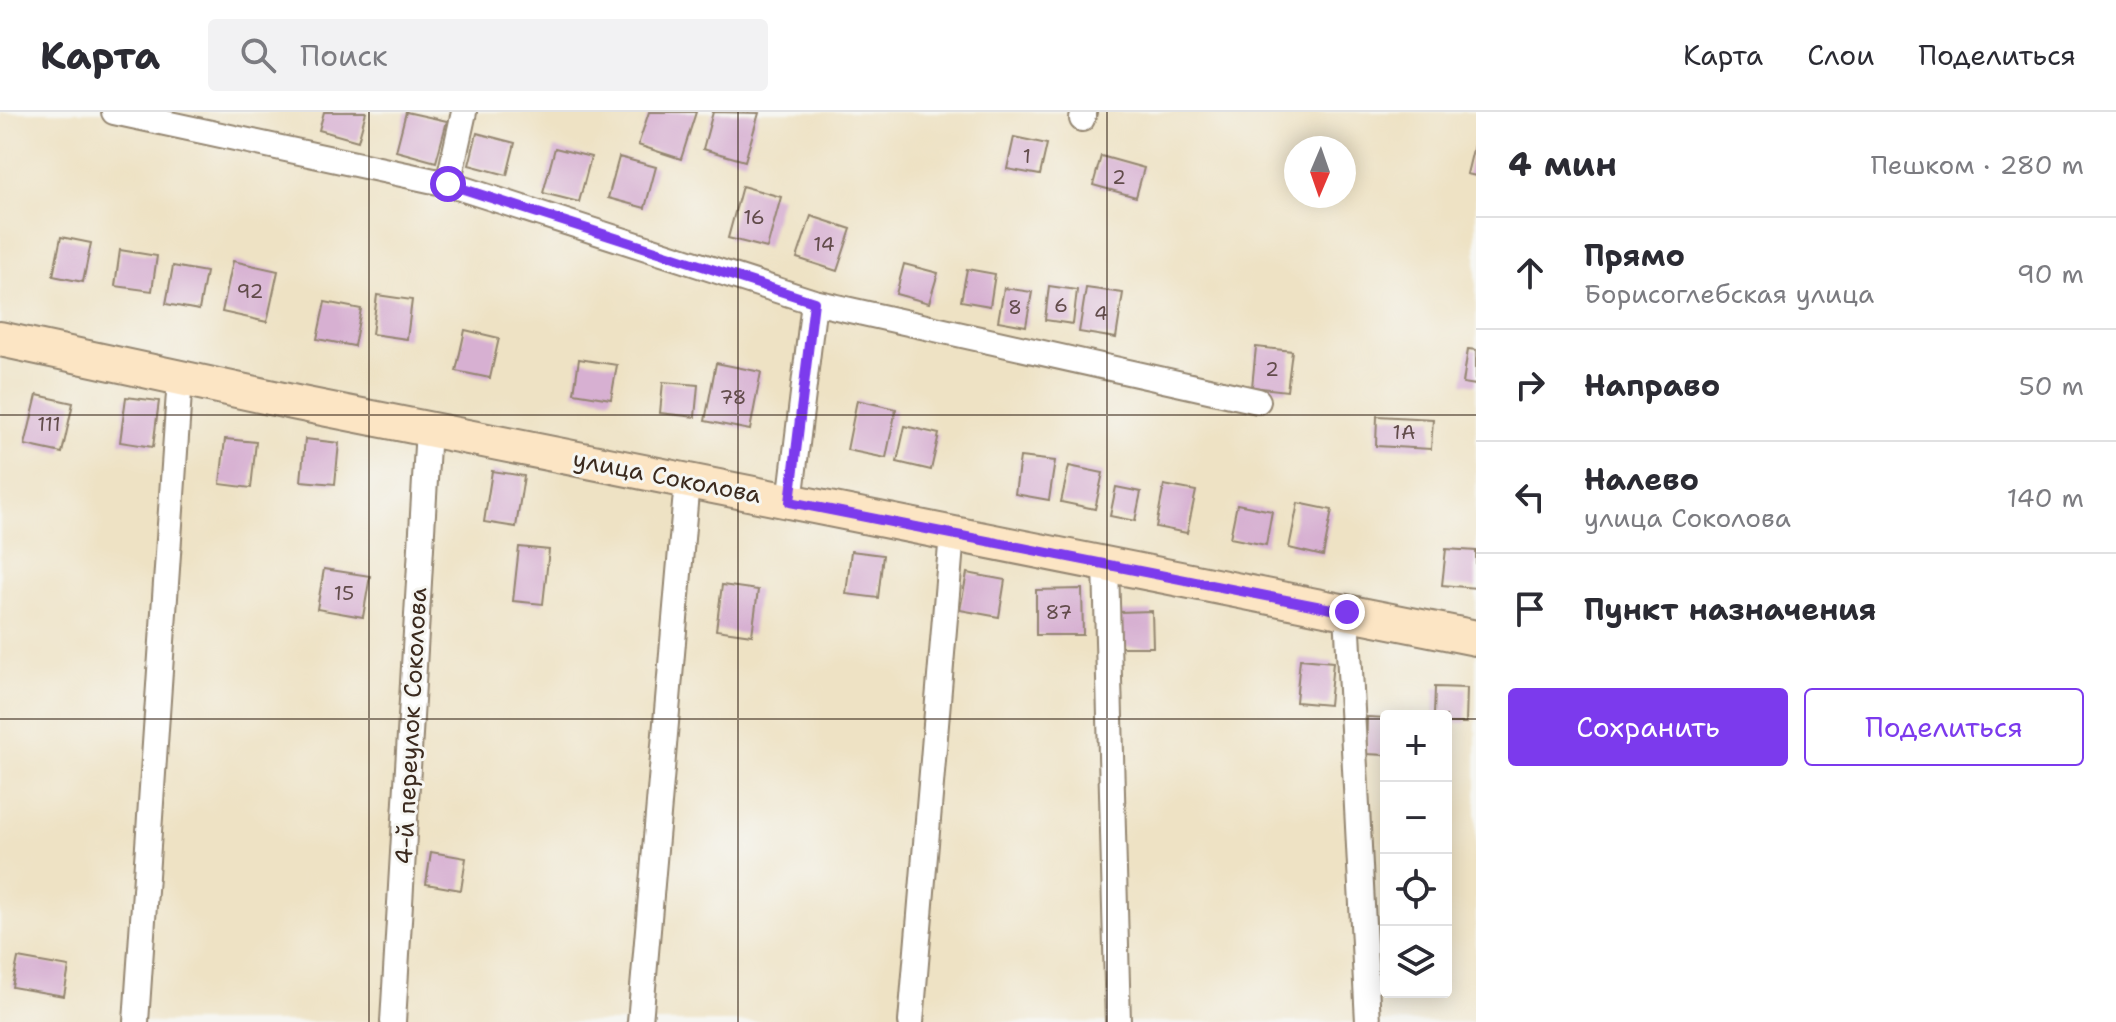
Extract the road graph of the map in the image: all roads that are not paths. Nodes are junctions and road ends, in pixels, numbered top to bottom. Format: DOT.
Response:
graph roads {
  1 [pos="114,112"];
  2 [pos="464,112"];
  3 [pos="448,184"];
  4 [pos="814,302"];
  5 [pos="0,339"];
  6 [pos="180,378"];
  7 [pos="1258,401"];
  8 [pos="428,429"];
  9 [pos="687,481"];
  10 [pos="790,502"];
  11 [pos="952,534"];
  12 [pos="1106,564"];
  13 [pos="1347,612"];
  14 [pos="1476,638"];
  15 [pos="136,1022"];
  16 [pos="393,1022"];
  17 [pos="640,1022"];
  18 [pos="911,1022"];
  19 [pos="1118,1022"];
  20 [pos="1368,1022"];
  1 -- 3 [label="street"];
  2 -- 3 [label="street"];
  3 -- 4 [label="street"];
  4 -- 7 [label="street"];
  4 -- 10 [label="street"];
  5 -- 6 [label="main road, улица Соколова"];
  6 -- 8 [label="main road, улица Соколова"];
  6 -- 15 [label="street"];
  8 -- 9 [label="main road, улица Соколова"];
  8 -- 16 [label="street, 4-й переулок Соколова"];
  9 -- 10 [label="main road, улица Соколова"];
  9 -- 17 [label="street"];
  10 -- 11 [label="main road, улица Соколова"];
  11 -- 12 [label="main road, улица Соколова"];
  11 -- 18 [label="street"];
  12 -- 13 [label="main road, улица Соколова"];
  12 -- 19 [label="street"];
  13 -- 14 [label="main road, улица Соколова"];
  13 -- 20 [label="street"];
}
